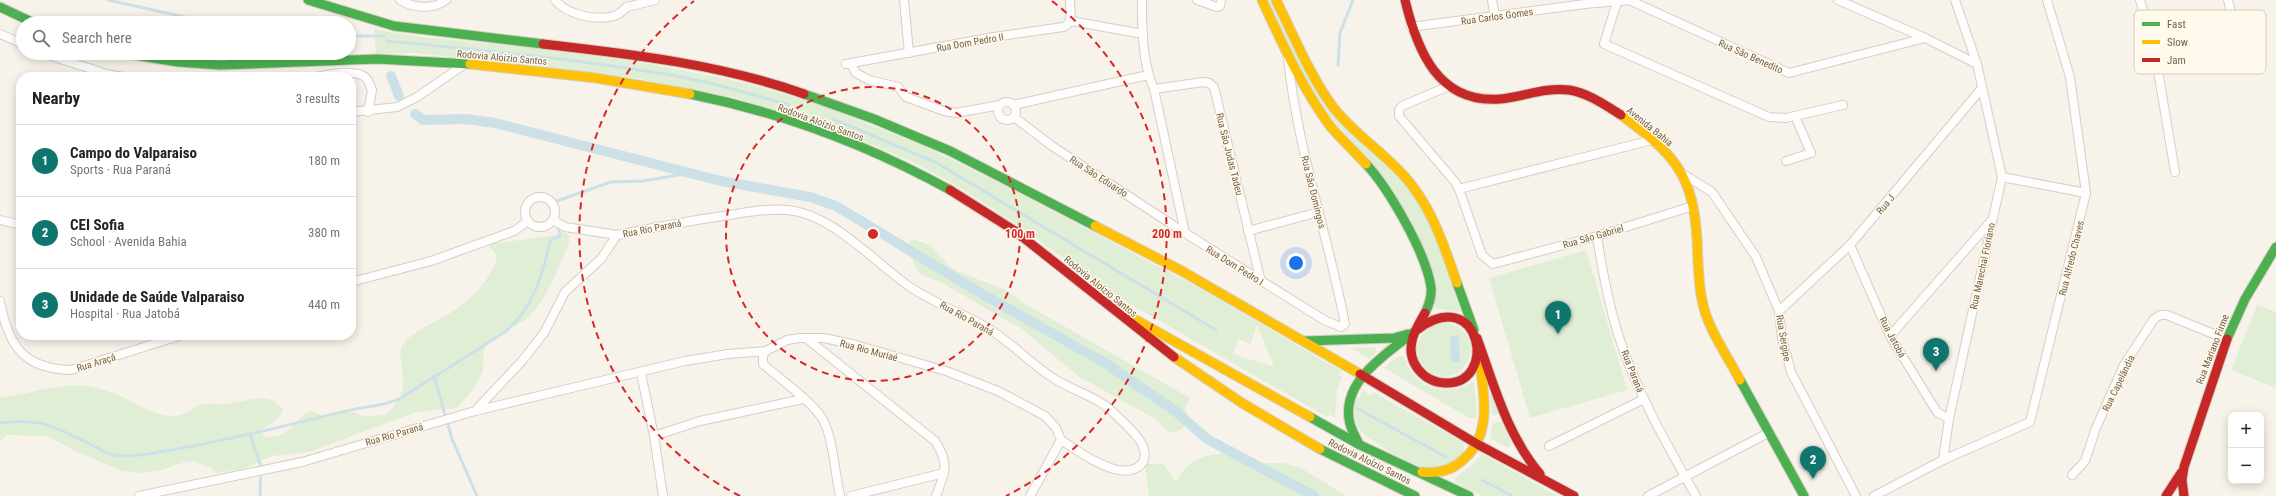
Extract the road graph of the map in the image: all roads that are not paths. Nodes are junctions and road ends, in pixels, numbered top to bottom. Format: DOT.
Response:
graph roads {
  1 [pos="308,0"];
  2 [pos="400,0"];
  3 [pos="446,0"];
  4 [pos="555,0"];
  5 [pos="655,0"];
  6 [pos="904,0"];
  7 [pos="1070,0"];
  8 [pos="1142,0"];
  9 [pos="1197,0"];
  10 [pos="1262,0"];
  11 [pos="1276,0"];
  12 [pos="1405,0"];
  13 [pos="1492,0"];
  14 [pos="1630,0"];
  15 [pos="1838,0"];
  16 [pos="1955,0"];
  17 [pos="2047,0"];
  18 [pos="2140,0"];
  19 [pos="1584,2"];
  20 [pos="1617,2"];
  21 [pos="626,3"];
  22 [pos="1221,3"];
  23 [pos="0,7"];
  24 [pos="2143,10"];
  25 [pos="19,16"];
  26 [pos="1495,16"];
  27 [pos="1071,21"];
  28 [pos="1411,27"];
  29 [pos="0,34"];
  30 [pos="1143,34"];
  31 [pos="1925,38"];
  32 [pos="16,41"];
  33 [pos="909,53"];
  34 [pos="1288,57"];
  35 [pos="64,60"];
  36 [pos="166,60"];
  37 [pos="466,64"];
  38 [pos="1976,64"];
  39 [pos="101,72"];
  40 [pos="356,74"];
  41 [pos="2159,74"];
  42 [pos="1148,75"];
  43 [pos="1450,86"];
  44 [pos="1982,88"];
  45 [pos="1154,89"];
  46 [pos="1013,104"];
  47 [pos="1843,105"];
  48 [pos="1000,106"];
  49 [pos="356,112"];
  50 [pos="368,112"];
  51 [pos="1795,116"];
  52 [pos="1014,117"];
  53 [pos="1652,140"];
  54 [pos="1786,161"];
  55 [pos="2175,172"];
  56 [pos="1684,174"];
  57 [pos="2002,177"];
  58 [pos="1704,186"];
  59 [pos="1459,189"];
  60 [pos="1690,192"];
  61 [pos="2086,194"];
  62 [pos="1693,206"];
  63 [pos="1319,212"];
  64 [pos="1992,219"];
  65 [pos="0,220"];
  66 [pos="553,220"];
  67 [pos="528,222"];
  68 [pos="16,224"];
  69 [pos="1248,231"];
  70 [pos="1185,233"];
  71 [pos="617,235"];
  72 [pos="1597,236"];
  73 [pos="1850,245"];
  74 [pos="2276,247"];
  75 [pos="356,281"];
  76 [pos="1261,282"];
  77 [pos="1100,300"];
  78 [pos="0,302"];
  79 [pos="1779,311"];
  80 [pos="1344,326"];
  81 [pos="1418,329"];
  82 [pos="1890,336"];
  83 [pos="806,338"];
  84 [pos="1477,338"];
  85 [pos="2226,339"];
  86 [pos="166,340"];
  87 [pos="1305,341"];
  88 [pos="1478,349"];
  89 [pos="766,351"];
  90 [pos="641,373"];
  91 [pos="1362,376"];
  92 [pos="803,399"];
  93 [pos="1644,399"];
  94 [pos="474,412"];
  95 [pos="1950,419"];
  96 [pos="1768,433"];
  97 [pos="654,436"];
  98 [pos="1061,440"];
  99 [pos="1477,444"];
  100 [pos="1360,445"];
  101 [pos="1549,446"];
  102 [pos="1943,460"];
  103 [pos="2184,467"];
  104 [pos="1417,472"];
  105 [pos="944,473"];
  106 [pos="2072,475"];
  107 [pos="1685,478"];
  108 [pos="1548,482"];
  109 [pos="176,490"];
  110 [pos="139,496"];
  111 [pos="182,496"];
  112 [pos="663,496"];
  113 [pos="840,496"];
  114 [pos="851,496"];
  115 [pos="936,496"];
  116 [pos="1030,496"];
  117 [pos="1415,496"];
  118 [pos="1469,496"];
  119 [pos="1574,496"];
  120 [pos="1648,496"];
  121 [pos="1696,496"];
  122 [pos="1804,496"];
  123 [pos="1856,496"];
  124 [pos="1874,496"];
  125 [pos="2166,496"];
  126 [pos="2184,496"];
  1 -- 87 [label="main road, Rodovia Aloízio Santos"];
  2 -- 3 [label="street"];
  4 -- 21 [label="street"];
  5 -- 21 [label="street"];
  6 -- 33 [label="street"];
  7 -- 27 [label="street"];
  8 -- 30 [label="street"];
  9 -- 22 [label="street"];
  10 -- 34 [label="main road"];
  11 -- 84 [label="main road"];
  12 -- 28 [label="main road, Avenida Bahia"];
  13 -- 26 [label="street"];
  14 -- 20 [label="street, Rua Carlos Gomes"];
  14 -- 31 [label="street, Rua São Benedito"];
  15 -- 31 [label="street"];
  16 -- 38 [label="street, Rua Marechal Floriano"];
  17 -- 61 [label="street, Rua Alfredo Chaves"];
  18 -- 24 [label="street"];
  19 -- 20 [label="street, Rua Carlos Gomes"];
  19 -- 26 [label="street, Rua Carlos Gomes"];
  20 -- 51 [label="street"];
  23 -- 25 [label="main road"];
  26 -- 28 [label="street, Rua Carlos Gomes"];
  27 -- 30 [label="street"];
  27 -- 33 [label="street, Rua Dom Pedro II"];
  28 -- 43 [label="main road, Avenida Bahia"];
  29 -- 32 [label="street"];
  30 -- 42 [label="street"];
  31 -- 38 [label="street"];
  33 -- 48 [label="street, Rua Dom Pedro II"];
  34 -- 63 [label="street, Rua São Domingos"];
  34 -- 81 [label="main road"];
  35 -- 39 [label="street"];
  36 -- 37 [label="main road, Rodovia Aloízio Santos"];
  37 -- 50 [label="street"];
  37 -- 77 [label="main road, Rodovia Aloízio Santos"];
  38 -- 44 [label="street, Rua Marechal Floriano"];
  40 -- 50 [label="street"];
  41 -- 55 [label="street"];
  42 -- 45 [label="street"];
  42 -- 46 [label="street"];
  43 -- 53 [label="main road, Avenida Bahia"];
  43 -- 59 [label="street"];
  44 -- 57 [label="street, Rua Marechal Floriano"];
  44 -- 73 [label="street, Rua J"];
  45 -- 69 [label="street, Rua São Judas Tadeu"];
  45 -- 70 [label="street"];
  46 -- 48 [label="street"];
  46 -- 52 [label="street"];
  47 -- 51 [label="street"];
  48 -- 52 [label="street"];
  49 -- 50 [label="street"];
  51 -- 54 [label="street"];
  52 -- 70 [label="street, Rua São Eduardo"];
  53 -- 56 [label="main road, Avenida Bahia"];
  53 -- 59 [label="street"];
  56 -- 58 [label="street, Rua Sergipe"];
  56 -- 60 [label="main road, Avenida Bahia"];
  57 -- 61 [label="street"];
  57 -- 64 [label="street, Rua Marechal Floriano"];
  58 -- 60 [label="street"];
  58 -- 79 [label="street, Rua Sergipe"];
  59 -- 72 [label="street, Rua São Gabriel"];
  60 -- 62 [label="main road, Avenida Bahia"];
  61 -- 102 [label="street, Rua Alfredo Chaves"];
  62 -- 72 [label="street, Rua São Gabriel"];
  62 -- 96 [label="main road, Avenida Bahia"];
  63 -- 69 [label="street"];
  63 -- 80 [label="street, Rua São Domingos"];
  64 -- 82 [label="street"];
  64 -- 95 [label="street, Rua Marechal Floriano"];
  65 -- 68 [label="street"];
  66 -- 67 [label="street"];
  66 -- 67 [label="street"];
  66 -- 71 [label="street"];
  67 -- 75 [label="street"];
  69 -- 76 [label="street, Rua São Judas Tadeu"];
  70 -- 76 [label="street, Rua Dom Pedro I"];
  71 -- 94 [label="street, Rua Rio Paraná"];
  71 -- 98 [label="street, Rua Rio Paraná"];
  72 -- 93 [label="street, Rua Paraná"];
  73 -- 79 [label="street, Rua J"];
  73 -- 82 [label="street, Rua Jatobá"];
  74 -- 85 [label="main road, Rua Mariano Firme"];
  76 -- 80 [label="street, Rua Dom Pedro I"];
  77 -- 100 [label="main road"];
  77 -- 117 [label="main road, Rodovia Aloízio Santos"];
  78 -- 86 [label="street, Rua Araçá"];
  79 -- 123 [label="street, Rua Sergipe"];
  81 -- 84 [label="main road"];
  81 -- 87 [label="main road"];
  81 -- 88 [label="main road"];
  81 -- 91 [label="main road"];
  82 -- 95 [label="street, Rua Jatobá"];
  83 -- 89 [label="street, Rua Rio Muriaé"];
  83 -- 98 [label="street, Rua Rio Muriaé"];
  83 -- 105 [label="street"];
  84 -- 88 [label="main road"];
  84 -- 108 [label="main road"];
  85 -- 103 [label="main road, Rua Mariano Firme"];
  85 -- 106 [label="street, Rua Capelândia"];
  87 -- 91 [label="main road, Rodovia Aloízio Santos"];
  88 -- 99 [label="main road"];
  89 -- 90 [label="street"];
  89 -- 92 [label="street"];
  90 -- 94 [label="street"];
  90 -- 97 [label="street"];
  91 -- 99 [label="main road, Rodovia Aloízio Santos"];
  91 -- 100 [label="main road"];
  92 -- 97 [label="street"];
  92 -- 113 [label="street"];
  93 -- 101 [label="street"];
  93 -- 107 [label="street, Rua Paraná"];
  94 -- 109 [label="street, Rua Rio Paraná"];
  95 -- 102 [label="street, Rua Marechal Floriano"];
  96 -- 107 [label="street"];
  96 -- 122 [label="main road, Avenida Bahia"];
  97 -- 112 [label="street"];
  98 -- 116 [label="street"];
  99 -- 104 [label="main road"];
  99 -- 108 [label="main road, Rodovia Aloízio Santos"];
  100 -- 104 [label="main road"];
  102 -- 124 [label="street"];
  103 -- 125 [label="main road"];
  103 -- 126 [label="main road"];
  104 -- 118 [label="main road"];
  105 -- 114 [label="street"];
  105 -- 115 [label="street"];
  107 -- 120 [label="street"];
  107 -- 121 [label="street, Rua Paraná"];
  108 -- 119 [label="main road, Rodovia Aloízio Santos"];
  109 -- 110 [label="street, Rua Rio Paraná"];
  109 -- 111 [label="street"];
}
